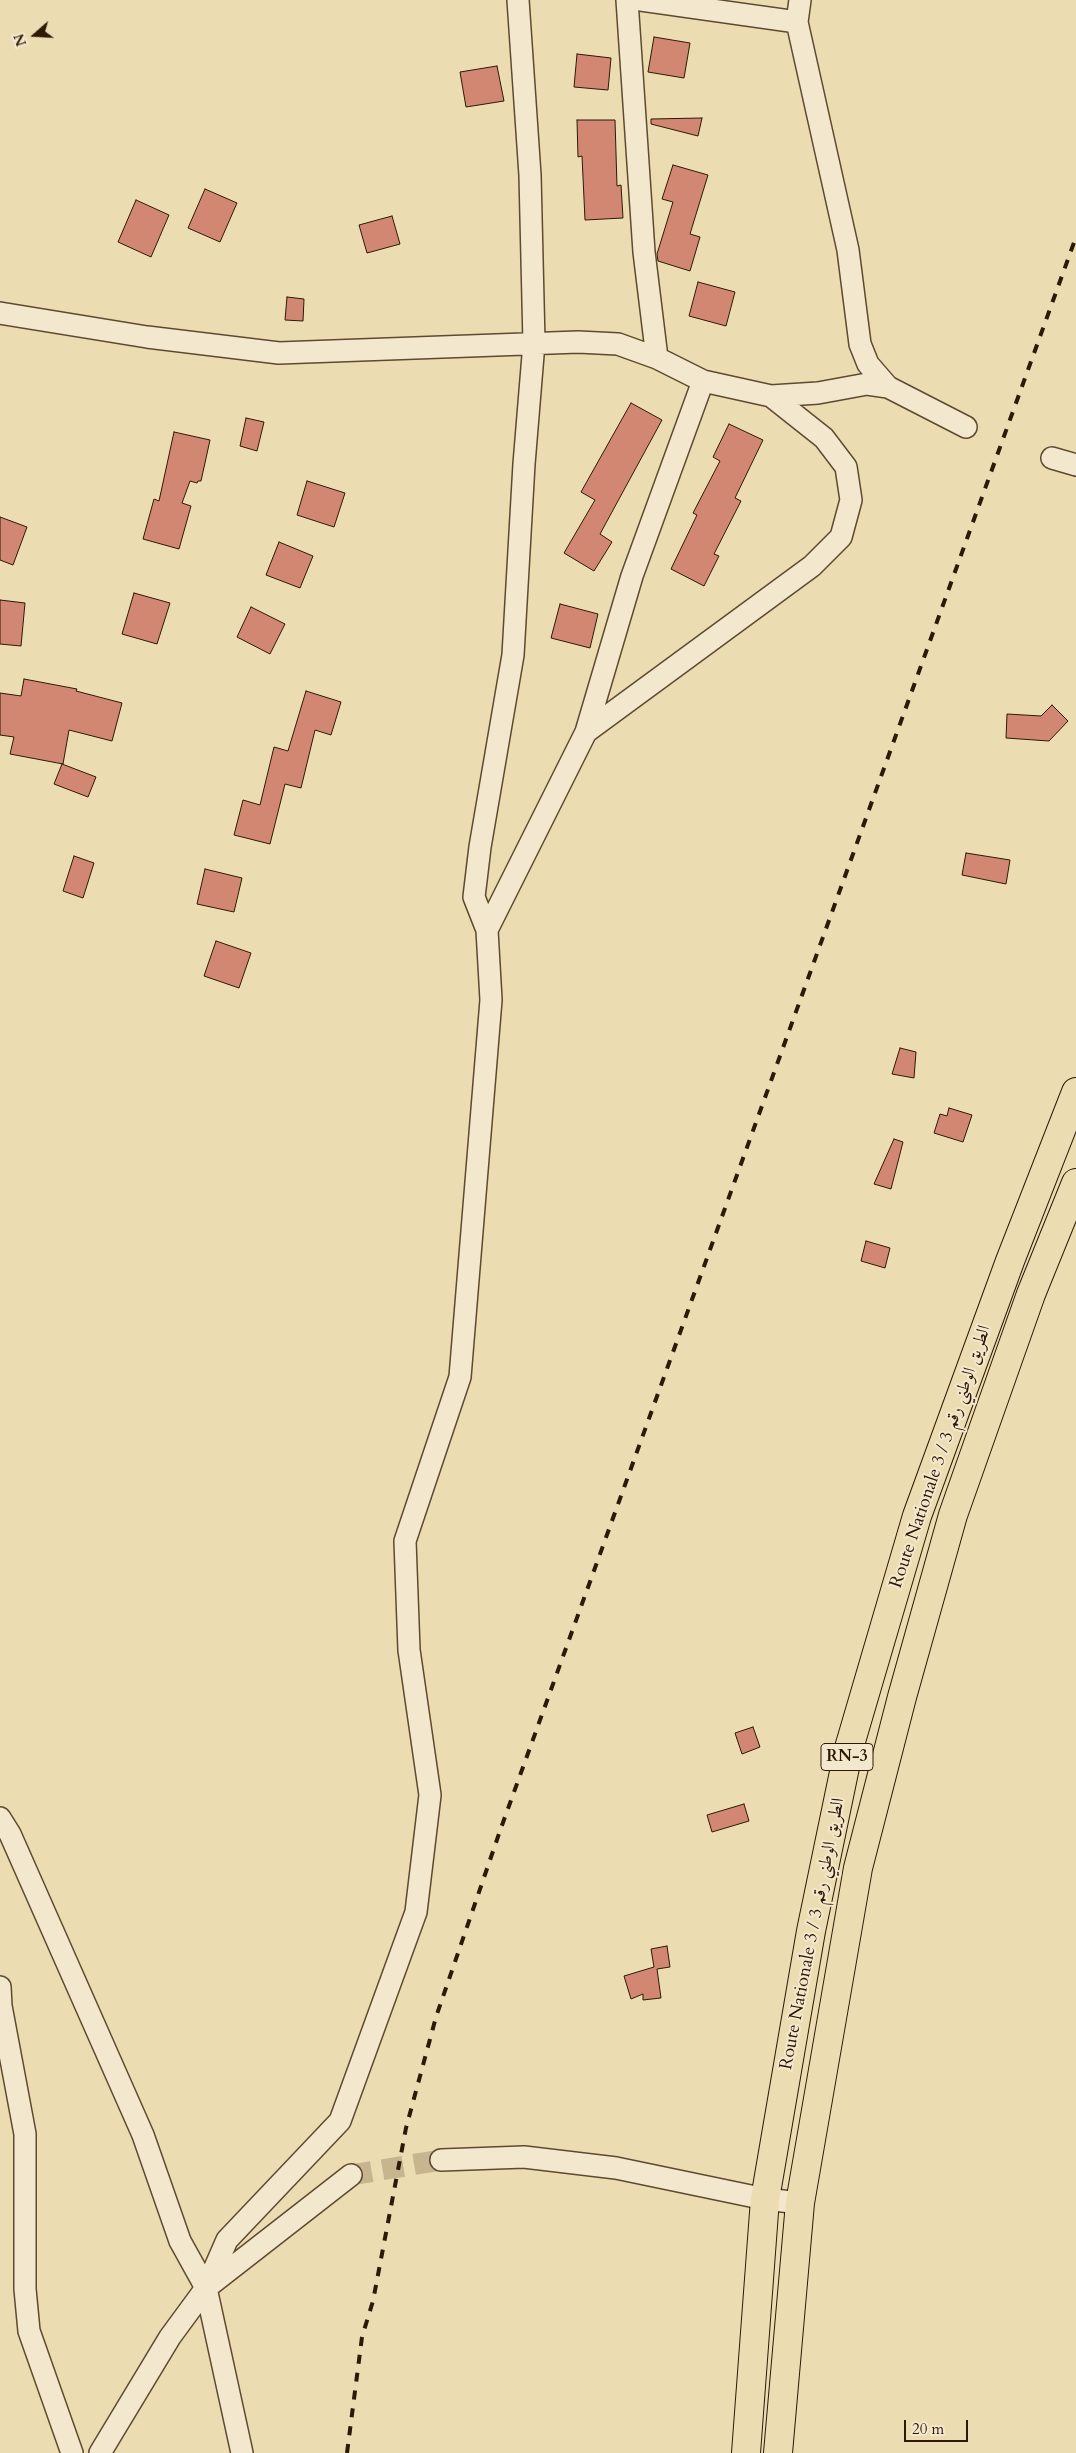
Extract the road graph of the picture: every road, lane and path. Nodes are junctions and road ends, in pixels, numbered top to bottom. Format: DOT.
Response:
graph roads {
  1 [pos="518,0"];
  2 [pos="627,0"];
  3 [pos="641,0"];
  4 [pos="800,0"];
  5 [pos="797,22"];
  6 [pos="0,313"];
  7 [pos="534,343"];
  8 [pos="658,358"];
  9 [pos="703,380"];
  10 [pos="888,387"];
  11 [pos="771,396"];
  12 [pos="966,427"];
  13 [pos="1052,458"];
  14 [pos="1076,465"];
  15 [pos="586,732"];
  16 [pos="487,930"];
  17 [pos="1076,1092"];
  18 [pos="1076,1183"];
  19 [pos="3,1831"];
  20 [pos="0,1986"];
  21 [pos="441,2160"];
  22 [pos="351,2175"];
  23 [pos="765,2199"];
  24 [pos="800,2203"];
  25 [pos="206,2288"];
  26 [pos="72,2453"];
  27 [pos="100,2453"];
  28 [pos="242,2453"];
  29 [pos="746,2453"];
  30 [pos="778,2453"];
  1 -- 7 [label="street"];
  2 -- 8 [label="street"];
  3 -- 5 [label="street"];
  4 -- 5 [label="street"];
  5 -- 10 [label="street"];
  6 -- 7 [label="street"];
  7 -- 8 [label="street"];
  7 -- 16 [label="street"];
  8 -- 9 [label="street"];
  9 -- 11 [label="street"];
  9 -- 15 [label="street"];
  10 -- 11 [label="street"];
  10 -- 12 [label="street"];
  11 -- 15 [label="street"];
  13 -- 14 [label="street"];
  15 -- 16 [label="street"];
  16 -- 25 [label="street"];
  17 -- 23 [label="highway, Route Nationale 3 / الطريق الوطني رقم 3 / RN-3"];
  18 -- 24 [label="highway, Route Nationale 3 / الطريق الوطني رقم 3 / RN-3"];
  19 -- 25 [label="street"];
  20 -- 26 [label="street"];
  21 -- 23 [label="street"];
  22 -- 25 [label="street"];
  23 -- 24 [label="street"];
  23 -- 29 [label="highway, Route Nationale 3 / الطريق الوطني رقم 3 / RN-3"];
  24 -- 30 [label="highway, Route Nationale 3 / الطريق الوطني رقم 3 / RN-3"];
  25 -- 27 [label="street"];
  25 -- 28 [label="street"];
}
